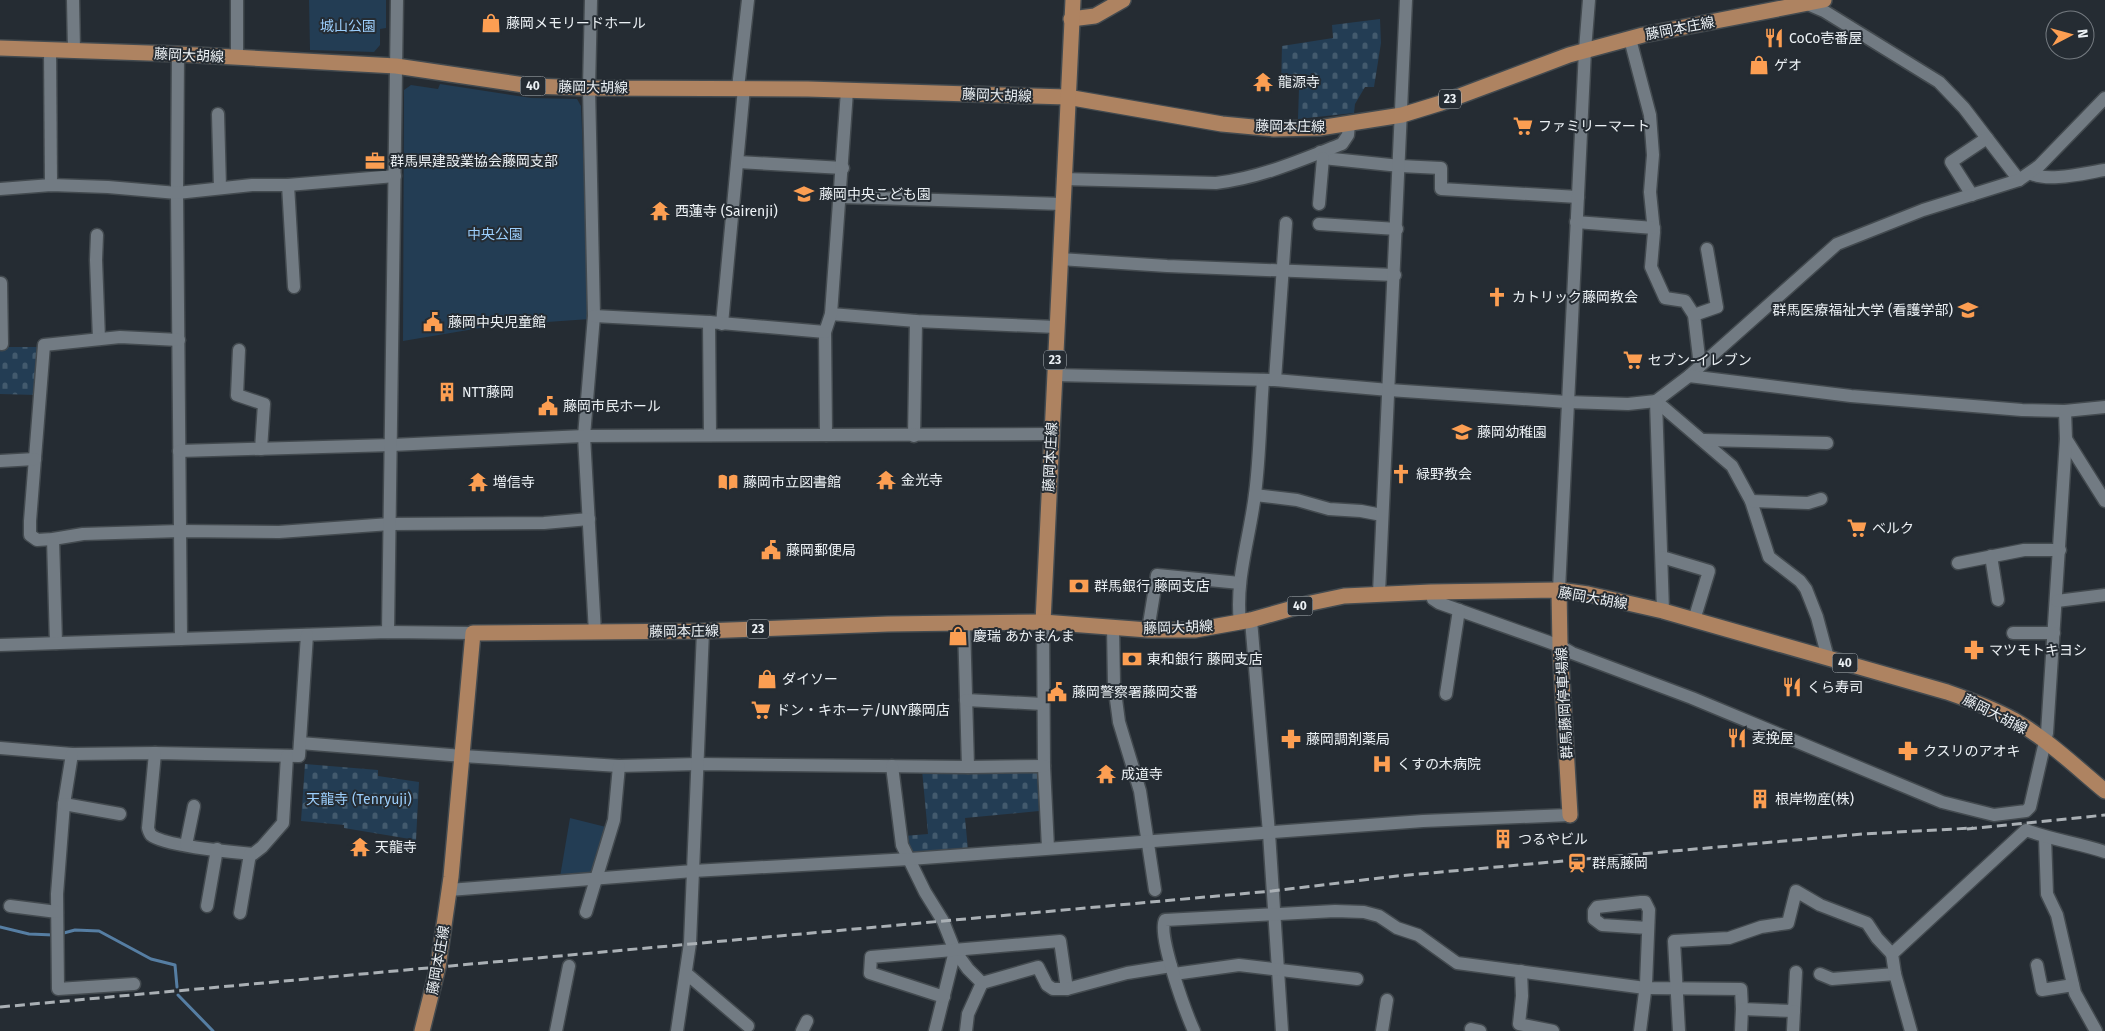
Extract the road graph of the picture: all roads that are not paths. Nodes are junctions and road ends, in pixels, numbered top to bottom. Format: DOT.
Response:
graph roads {
  1 [pos="73,0"];
  2 [pos="237,0"];
  3 [pos="397,0"];
  4 [pos="591,0"];
  5 [pos="748,0"];
  6 [pos="1072,0"];
  7 [pos="1123,0"];
  8 [pos="1406,0"];
  9 [pos="1589,0"];
  10 [pos="1824,0"];
  11 [pos="1803,2"];
  12 [pos="1071,19"];
  13 [pos="1630,39"];
  14 [pos="0,48"];
  15 [pos="50,50"];
  16 [pos="74,50"];
  17 [pos="1585,50"];
  18 [pos="178,54"];
  19 [pos="237,57"];
  20 [pos="396,66"];
  21 [pos="589,88"];
  22 [pos="741,88"];
  23 [pos="847,91"];
  24 [pos="1067,97"];
  25 [pos="2105,98"];
  26 [pos="218,114"];
  27 [pos="1402,114"];
  28 [pos="1349,124"];
  29 [pos="1987,138"];
  30 [pos="1322,155"];
  31 [pos="738,162"];
  32 [pos="1400,166"];
  33 [pos="843,168"];
  34 [pos="2105,170"];
  35 [pos="2030,173"];
  36 [pos="395,176"];
  37 [pos="1064,179"];
  38 [pos="2019,180"];
  39 [pos="51,185"];
  40 [pos="288,185"];
  41 [pos="220,188"];
  42 [pos="0,189"];
  43 [pos="177,193"];
  44 [pos="1972,195"];
  45 [pos="841,197"];
  46 [pos="1578,197"];
  47 [pos="1062,204"];
  48 [pos="1319,204"];
  49 [pos="1576,222"];
  50 [pos="1286,223"];
  51 [pos="1319,224"];
  52 [pos="1654,228"];
  53 [pos="1397,229"];
  54 [pos="97,235"];
  55 [pos="1707,250"];
  56 [pos="1060,259"];
  57 [pos="1283,271"];
  58 [pos="1395,275"];
  59 [pos="1,283"];
  60 [pos="294,286"];
  61 [pos="831,314"];
  62 [pos="594,316"];
  63 [pos="1694,316"];
  64 [pos="916,322"];
  65 [pos="716,323"];
  66 [pos="1056,327"];
  67 [pos="826,332"];
  68 [pos="99,339"];
  69 [pos="179,340"];
  70 [pos="2,344"];
  71 [pos="240,350"];
  72 [pos="1700,366"];
  73 [pos="1054,375"];
  74 [pos="1689,376"];
  75 [pos="1269,380"];
  76 [pos="1389,390"];
  77 [pos="1656,401"];
  78 [pos="1567,402"];
  79 [pos="2105,407"];
  80 [pos="2065,411"];
  81 [pos="1051,434"];
  82 [pos="710,435"];
  83 [pos="584,436"];
  84 [pos="826,436"];
  85 [pos="914,436"];
  86 [pos="2066,439"];
  87 [pos="1704,440"];
  88 [pos="1827,443"];
  89 [pos="392,445"];
  90 [pos="261,449"];
  91 [pos="179,451"];
  92 [pos="35,460"];
  93 [pos="0,461"];
  94 [pos="1255,495"];
  95 [pos="1822,499"];
  96 [pos="2105,500"];
  97 [pos="1751,502"];
  98 [pos="1382,515"];
  99 [pos="589,519"];
  100 [pos="390,524"];
  101 [pos="180,531"];
  102 [pos="53,539"];
  103 [pos="2060,550"];
  104 [pos="1991,556"];
  105 [pos="1662,557"];
  106 [pos="1958,563"];
  107 [pos="1240,584"];
  108 [pos="1559,590"];
  109 [pos="1431,592"];
  110 [pos="1379,593"];
  111 [pos="2105,596"];
  112 [pos="1998,600"];
  113 [pos="2056,601"];
  114 [pos="1459,610"];
  115 [pos="1663,611"];
  116 [pos="1694,620"];
  117 [pos="1043,622"];
  118 [pos="1246,622"];
  119 [pos="964,624"];
  120 [pos="1113,627"];
  121 [pos="1148,630"];
  122 [pos="703,631"];
  123 [pos="388,632"];
  124 [pos="473,633"];
  125 [pos="595,633"];
  126 [pos="2013,633"];
  127 [pos="2054,633"];
  128 [pos="307,634"];
  129 [pos="181,639"];
  130 [pos="56,642"];
  131 [pos="0,645"];
  132 [pos="1560,646"];
  133 [pos="1828,658"];
  134 [pos="1446,694"];
  135 [pos="966,700"];
  136 [pos="1043,704"];
  137 [pos="2045,741"];
  138 [pos="300,742"];
  139 [pos="0,748"];
  140 [pos="155,752"];
  141 [pos="72,754"];
  142 [pos="287,756"];
  143 [pos="463,756"];
  144 [pos="698,764"];
  145 [pos="618,766"];
  146 [pos="892,766"];
  147 [pos="1044,766"];
  148 [pos="968,767"];
  149 [pos="2105,791"];
  150 [pos="64,804"];
  151 [pos="194,806"];
  152 [pos="120,814"];
  153 [pos="1570,815"];
  154 [pos="1269,833"];
  155 [pos="2045,837"];
  156 [pos="1147,842"];
  157 [pos="186,845"];
  158 [pos="1048,848"];
  159 [pos="217,849"];
  160 [pos="2105,852"];
  161 [pos="250,854"];
  162 [pos="910,859"];
  163 [pos="694,871"];
  164 [pos="596,879"];
  165 [pos="449,890"];
  166 [pos="1155,890"];
  167 [pos="10,906"];
  168 [pos="207,906"];
  169 [pos="57,912"];
  170 [pos="586,912"];
  171 [pos="240,913"];
  172 [pos="1273,913"];
  173 [pos="1648,928"];
  174 [pos="955,951"];
  175 [pos="1892,954"];
  176 [pos="2037,965"];
  177 [pos="568,966"];
  178 [pos="1172,970"];
  179 [pos="1279,970"];
  180 [pos="1521,971"];
  181 [pos="1796,972"];
  182 [pos="687,974"];
  183 [pos="1820,974"];
  184 [pos="1895,974"];
  185 [pos="1357,979"];
  186 [pos="982,983"];
  187 [pos="134,984"];
  188 [pos="2073,985"];
  189 [pos="1645,988"];
  190 [pos="1676,988"];
  191 [pos="1067,989"];
  192 [pos="944,998"];
  193 [pos="1387,1000"];
  194 [pos="1742,1010"];
  195 [pos="1794,1011"];
  196 [pos="748,1026"];
  197 [pos="1518,1028"];
  198 [pos="422,1031"];
  199 [pos="556,1031"];
  200 [pos="676,1031"];
  201 [pos="935,1031"];
  202 [pos="966,1031"];
  203 [pos="1194,1031"];
  204 [pos="1282,1031"];
  205 [pos="1382,1031"];
  206 [pos="1554,1031"];
  207 [pos="1640,1031"];
  208 [pos="1679,1031"];
  209 [pos="1741,1031"];
  210 [pos="1792,1031"];
  211 [pos="1911,1031"];
  212 [pos="2096,1031"];
  1 -- 16 [label="street"];
  2 -- 19 [label="street"];
  3 -- 20 [label="street"];
  4 -- 21 [label="street"];
  5 -- 22 [label="street"];
  6 -- 12 [label="main road"];
  7 -- 12 [label="main road"];
  8 -- 27 [label="street"];
  9 -- 17 [label="street"];
  10 -- 11 [label="main road, 藤岡本庄線 / 23"];
  11 -- 13 [label="main road, 藤岡本庄線 / 23"];
  11 -- 29 [label="street"];
  12 -- 24 [label="main road"];
  13 -- 17 [label="main road, 藤岡本庄線 / 23"];
  13 -- 52 [label="street"];
  14 -- 15 [label="main road, 藤岡大胡線 / 40"];
  15 -- 16 [label="main road, 藤岡大胡線 / 40"];
  15 -- 39 [label="street"];
  16 -- 18 [label="main road, 藤岡大胡線 / 40"];
  17 -- 27 [label="main road, 藤岡本庄線 / 23"];
  17 -- 46 [label="street"];
  18 -- 19 [label="main road, 藤岡大胡線 / 40"];
  18 -- 43 [label="street"];
  19 -- 20 [label="main road, 藤岡大胡線 / 40"];
  20 -- 21 [label="main road, 藤岡大胡線 / 40"];
  20 -- 36 [label="street"];
  21 -- 22 [label="main road, 藤岡大胡線 / 40"];
  21 -- 62 [label="street"];
  22 -- 23 [label="main road, 藤岡大胡線 / 40"];
  22 -- 31 [label="street"];
  23 -- 24 [label="main road, 藤岡大胡線 / 40"];
  23 -- 33 [label="street"];
  24 -- 28 [label="main road, 藤岡本庄線 / 23"];
  24 -- 37 [label="main road, 藤岡本庄線 / 23"];
  25 -- 35 [label="street"];
  26 -- 41 [label="street"];
  27 -- 28 [label="main road, 藤岡本庄線 / 23"];
  27 -- 32 [label="street"];
  28 -- 30 [label="street"];
  29 -- 38 [label="street"];
  29 -- 44 [label="street"];
  30 -- 32 [label="street"];
  30 -- 37 [label="street"];
  30 -- 48 [label="street"];
  31 -- 33 [label="street"];
  31 -- 65 [label="street"];
  32 -- 46 [label="street"];
  32 -- 53 [label="street"];
  33 -- 45 [label="street"];
  34 -- 35 [label="street"];
  35 -- 38 [label="street"];
  36 -- 40 [label="street"];
  36 -- 89 [label="street"];
  37 -- 47 [label="main road, 藤岡本庄線 / 23"];
  38 -- 44 [label="street"];
  39 -- 42 [label="street"];
  39 -- 43 [label="street"];
  40 -- 41 [label="street"];
  40 -- 60 [label="street"];
  41 -- 43 [label="street"];
  43 -- 69 [label="street"];
  44 -- 72 [label="street"];
  45 -- 47 [label="street"];
  45 -- 61 [label="street"];
  46 -- 49 [label="street"];
  47 -- 56 [label="main road, 藤岡本庄線 / 23"];
  49 -- 52 [label="street"];
  49 -- 78 [label="street"];
  50 -- 57 [label="street"];
  51 -- 53 [label="street"];
  52 -- 63 [label="street"];
  53 -- 58 [label="street"];
  54 -- 68 [label="street"];
  55 -- 63 [label="street"];
  56 -- 57 [label="street"];
  56 -- 66 [label="main road, 藤岡本庄線 / 23"];
  57 -- 58 [label="street"];
  57 -- 75 [label="street"];
  58 -- 76 [label="street"];
  59 -- 70 [label="street"];
  61 -- 64 [label="street"];
  61 -- 67 [label="street"];
  62 -- 65 [label="street"];
  62 -- 83 [label="street"];
  63 -- 72 [label="street"];
  64 -- 66 [label="street"];
  64 -- 85 [label="street"];
  65 -- 67 [label="street"];
  65 -- 82 [label="street"];
  66 -- 73 [label="main road, 藤岡本庄線 / 23"];
  67 -- 84 [label="street"];
  68 -- 69 [label="street"];
  68 -- 92 [label="street"];
  69 -- 91 [label="street"];
  71 -- 90 [label="street"];
  72 -- 74 [label="street"];
  73 -- 75 [label="street"];
  73 -- 81 [label="main road, 藤岡本庄線 / 23"];
  74 -- 77 [label="street"];
  74 -- 80 [label="street"];
  75 -- 76 [label="street"];
  75 -- 94 [label="street"];
  76 -- 78 [label="street"];
  76 -- 98 [label="street"];
  77 -- 78 [label="street"];
  77 -- 87 [label="street"];
  77 -- 105 [label="street"];
  78 -- 108 [label="street"];
  79 -- 80 [label="street"];
  80 -- 86 [label="street"];
  81 -- 85 [label="street"];
  81 -- 117 [label="main road, 藤岡本庄線 / 23"];
  82 -- 83 [label="street"];
  82 -- 84 [label="street"];
  83 -- 89 [label="street"];
  83 -- 99 [label="street"];
  84 -- 85 [label="street"];
  86 -- 96 [label="street"];
  86 -- 103 [label="street"];
  87 -- 88 [label="street"];
  87 -- 97 [label="street"];
  89 -- 90 [label="street"];
  89 -- 100 [label="street"];
  90 -- 91 [label="street"];
  91 -- 101 [label="street"];
  92 -- 93 [label="street"];
  92 -- 102 [label="street"];
  94 -- 98 [label="street"];
  94 -- 107 [label="street"];
  95 -- 97 [label="street"];
  97 -- 133 [label="street"];
  98 -- 110 [label="street"];
  99 -- 100 [label="street"];
  99 -- 125 [label="street"];
  100 -- 101 [label="street"];
  100 -- 123 [label="street"];
  101 -- 102 [label="street"];
  101 -- 129 [label="street"];
  102 -- 130 [label="street"];
  103 -- 104 [label="street"];
  103 -- 113 [label="street"];
  104 -- 106 [label="street"];
  104 -- 112 [label="street"];
  105 -- 115 [label="street"];
  105 -- 116 [label="street"];
  107 -- 118 [label="street"];
  107 -- 121 [label="street"];
  108 -- 109 [label="main road, 藤岡大胡線 / 40"];
  108 -- 115 [label="main road, 藤岡大胡線 / 40"];
  108 -- 132 [label="main road, 群馬藤岡停車場線"];
  109 -- 110 [label="main road, 藤岡大胡線 / 40"];
  109 -- 114 [label="street"];
  110 -- 118 [label="main road, 藤岡大胡線 / 40"];
  111 -- 113 [label="street"];
  113 -- 127 [label="street"];
  114 -- 132 [label="street"];
  114 -- 134 [label="street"];
  115 -- 116 [label="main road, 藤岡大胡線 / 40"];
  116 -- 133 [label="main road, 藤岡大胡線 / 40"];
  117 -- 119 [label="main road, 藤岡本庄線 / 23"];
  117 -- 120 [label="main road, 藤岡大胡線 / 40"];
  117 -- 136 [label="street"];
  118 -- 121 [label="main road, 藤岡大胡線 / 40"];
  118 -- 154 [label="street"];
  119 -- 122 [label="main road, 藤岡本庄線 / 23"];
  119 -- 135 [label="street"];
  120 -- 121 [label="main road, 藤岡大胡線 / 40"];
  120 -- 156 [label="street"];
  122 -- 125 [label="main road, 藤岡本庄線 / 23"];
  122 -- 144 [label="street"];
  123 -- 124 [label="street"];
  123 -- 128 [label="street"];
  124 -- 125 [label="main road, 藤岡本庄線 / 23"];
  124 -- 143 [label="main road, 藤岡本庄線"];
  126 -- 127 [label="street"];
  127 -- 137 [label="street"];
  128 -- 129 [label="street"];
  128 -- 138 [label="street"];
  129 -- 130 [label="street"];
  130 -- 131 [label="street"];
  132 -- 137 [label="street"];
  132 -- 153 [label="main road, 群馬藤岡停車場線"];
  133 -- 137 [label="main road, 藤岡大胡線 / 40"];
  135 -- 136 [label="street"];
  135 -- 148 [label="street"];
  136 -- 147 [label="street"];
  137 -- 149 [label="main road, 藤岡大胡線 / 40"];
  138 -- 142 [label="street"];
  138 -- 143 [label="street"];
  139 -- 141 [label="street"];
  140 -- 141 [label="street"];
  140 -- 142 [label="street"];
  140 -- 157 [label="street"];
  141 -- 150 [label="street"];
  142 -- 161 [label="street"];
  143 -- 145 [label="street"];
  143 -- 165 [label="main road, 藤岡本庄線"];
  144 -- 145 [label="street"];
  144 -- 146 [label="street"];
  144 -- 163 [label="street"];
  145 -- 164 [label="street"];
  146 -- 148 [label="street"];
  146 -- 162 [label="street"];
  147 -- 148 [label="street"];
  147 -- 158 [label="street"];
  150 -- 152 [label="street"];
  150 -- 169 [label="street"];
  151 -- 157 [label="street"];
  153 -- 154 [label="street"];
  154 -- 156 [label="street"];
  154 -- 172 [label="street"];
  155 -- 160 [label="street"];
  155 -- 175 [label="street"];
  155 -- 188 [label="street"];
  156 -- 158 [label="street"];
  156 -- 166 [label="street"];
  157 -- 159 [label="street"];
  158 -- 162 [label="street"];
  159 -- 161 [label="street"];
  159 -- 168 [label="street"];
  161 -- 171 [label="street"];
  162 -- 163 [label="street"];
  162 -- 174 [label="street"];
  163 -- 164 [label="street"];
  163 -- 182 [label="street"];
  164 -- 165 [label="street"];
  164 -- 170 [label="street"];
  165 -- 198 [label="main road, 藤岡本庄線"];
  167 -- 169 [label="street"];
  169 -- 187 [label="street"];
  172 -- 178 [label="street"];
  172 -- 179 [label="street"];
  172 -- 180 [label="street"];
  173 -- 189 [label="street"];
  174 -- 186 [label="street"];
  174 -- 191 [label="street"];
  174 -- 192 [label="street"];
  174 -- 192 [label="street"];
  175 -- 184 [label="street"];
  175 -- 190 [label="street"];
  176 -- 188 [label="street"];
  177 -- 199 [label="street"];
  178 -- 179 [label="street"];
  178 -- 191 [label="street"];
  178 -- 203 [label="street"];
  179 -- 185 [label="street"];
  179 -- 204 [label="street"];
  180 -- 189 [label="street"];
  180 -- 197 [label="street"];
  181 -- 195 [label="street"];
  182 -- 196 [label="street"];
  182 -- 200 [label="street"];
  183 -- 184 [label="street"];
  184 -- 211 [label="street"];
  186 -- 191 [label="street"];
  186 -- 202 [label="street"];
  188 -- 212 [label="street"];
  189 -- 190 [label="street"];
  189 -- 207 [label="street"];
  190 -- 194 [label="street"];
  190 -- 208 [label="street"];
  192 -- 201 [label="street"];
  193 -- 205 [label="street"];
  194 -- 195 [label="street"];
  194 -- 209 [label="street"];
  195 -- 210 [label="street"];
  197 -- 206 [label="street"];
}
